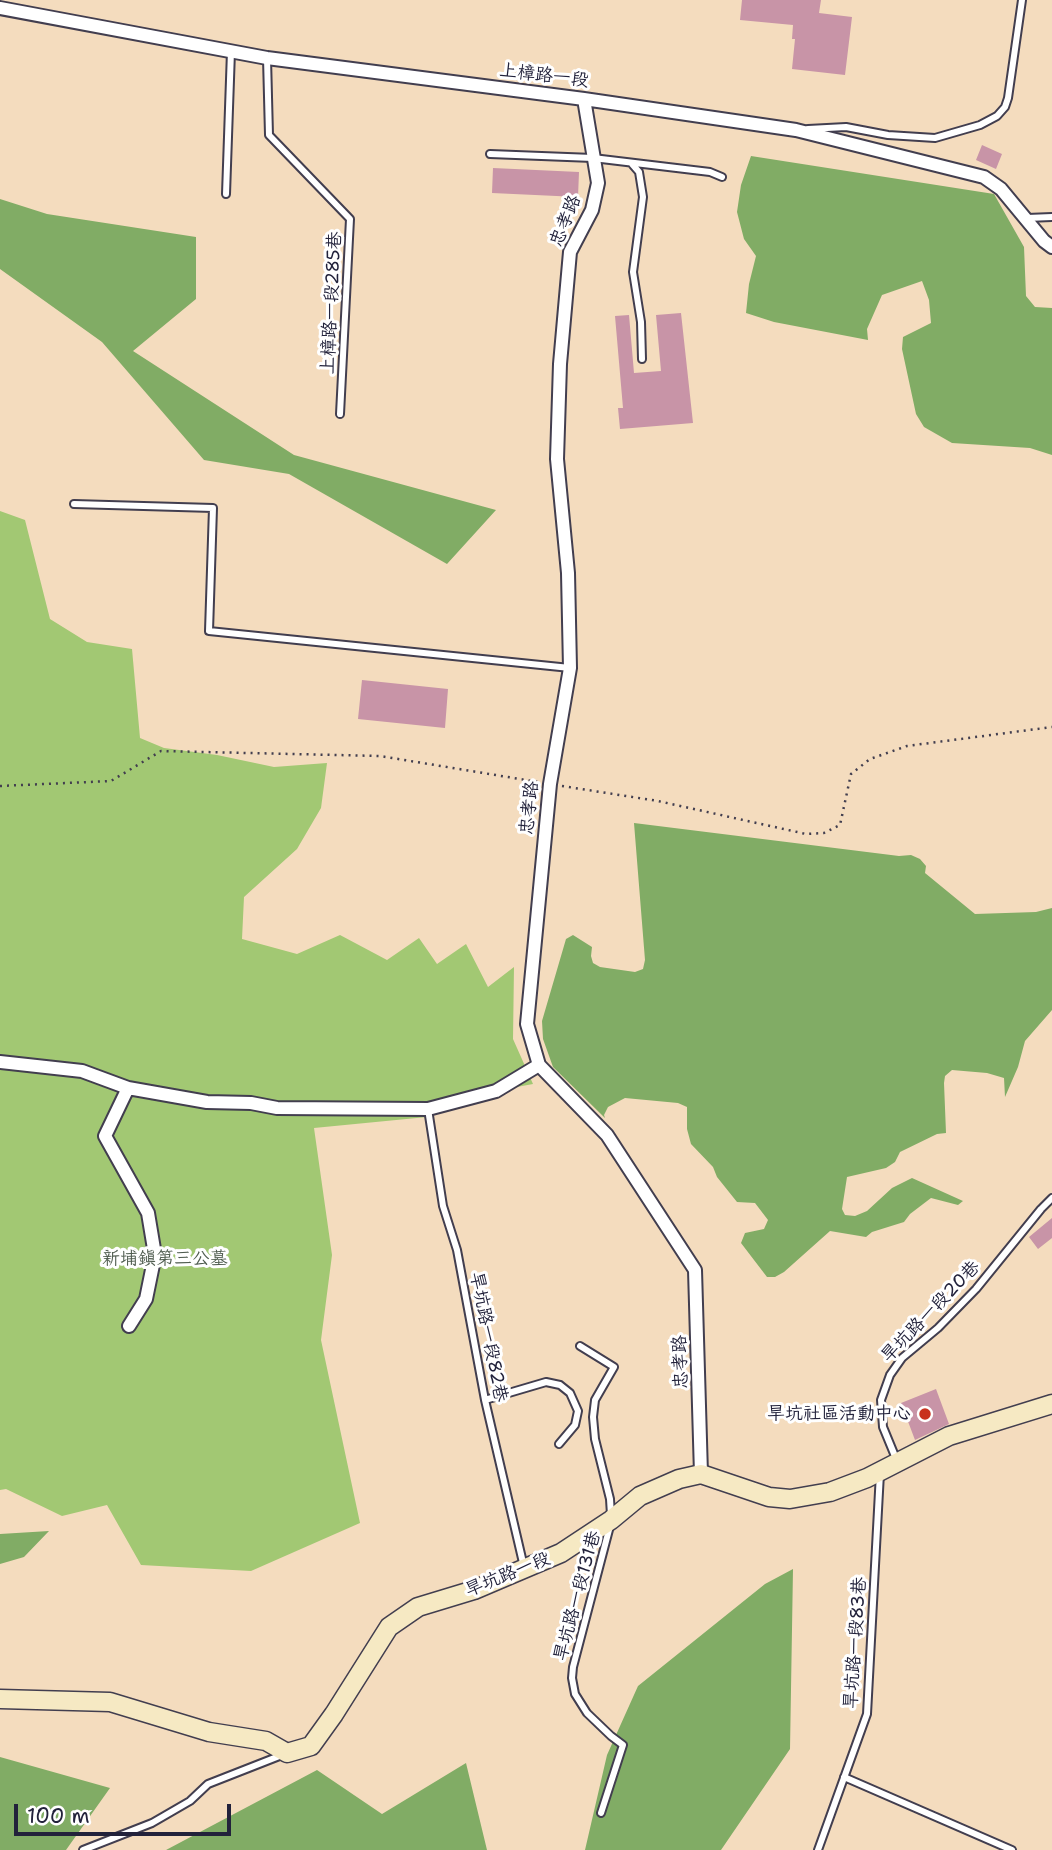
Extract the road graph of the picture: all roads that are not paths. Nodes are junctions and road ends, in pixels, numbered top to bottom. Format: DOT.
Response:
graph roads {
  1 [pos="1022,0"];
  2 [pos="0,8"];
  3 [pos="231,51"];
  4 [pos="268,58"];
  5 [pos="584,99"];
  6 [pos="796,130"];
  7 [pos="490,154"];
  8 [pos="593,158"];
  9 [pos="632,164"];
  10 [pos="722,177"];
  11 [pos="226,194"];
  12 [pos="1052,217"];
  13 [pos="1025,218"];
  14 [pos="1052,247"];
  15 [pos="642,359"];
  16 [pos="340,414"];
  17 [pos="74,504"];
  18 [pos="570,668"];
  19 [pos="0,1062"];
  20 [pos="539,1065"];
  21 [pos="128,1088"];
  22 [pos="428,1109"];
  23 [pos="1052,1198"];
  24 [pos="129,1326"];
  25 [pos="580,1346"];
  26 [pos="485,1400"];
  27 [pos="1052,1404"];
  28 [pos="559,1444"];
  29 [pos="898,1462"];
  30 [pos="880,1471"];
  31 [pos="701,1474"];
  32 [pos="611,1520"];
  33 [pos="524,1569"];
  34 [pos="0,1699"];
  35 [pos="287,1753"];
  36 [pos="844,1777"];
  37 [pos="601,1813"];
  38 [pos="83,1850"];
  39 [pos="818,1850"];
  40 [pos="1012,1850"];
  1 -- 6 [label="lane"];
  2 -- 3 [label="street, 上樟路一段"];
  3 -- 4 [label="street, 上樟路一段"];
  3 -- 11 [label="lane"];
  4 -- 5 [label="street, 上樟路一段"];
  4 -- 16 [label="lane, 上樟路一段285巷"];
  5 -- 6 [label="street, 上樟路一段"];
  5 -- 8 [label="street, 忠孝路"];
  6 -- 13 [label="street, 上樟路一段"];
  7 -- 8 [label="lane"];
  8 -- 9 [label="lane"];
  8 -- 18 [label="street, 忠孝路"];
  9 -- 10 [label="lane"];
  9 -- 15 [label="lane"];
  12 -- 13 [label="lane"];
  13 -- 14 [label="street, 上樟路一段"];
  17 -- 18 [label="lane"];
  18 -- 20 [label="street, 忠孝路"];
  19 -- 21 [label="street"];
  20 -- 22 [label="street"];
  20 -- 31 [label="street, 忠孝路"];
  21 -- 22 [label="street"];
  21 -- 24 [label="street"];
  22 -- 26 [label="lane, 旱坑路一段82巷"];
  23 -- 29 [label="lane, 旱坑路一段20巷"];
  25 -- 32 [label="lane, 旱坑路一段131巷"];
  26 -- 28 [label="lane"];
  26 -- 33 [label="lane, 旱坑路一段82巷"];
  27 -- 29 [label="street"];
  29 -- 30 [label="street"];
  30 -- 31 [label="street"];
  30 -- 36 [label="lane, 旱坑路一段83巷"];
  31 -- 32 [label="street, 旱坑路一段"];
  32 -- 33 [label="street, 旱坑路一段"];
  32 -- 37 [label="lane, 旱坑路一段131巷"];
  33 -- 35 [label="street, 旱坑路一段"];
  34 -- 35 [label="street"];
  35 -- 38 [label="lane"];
  36 -- 39 [label="lane, 旱坑路一段83巷"];
  36 -- 40 [label="lane"];
}
